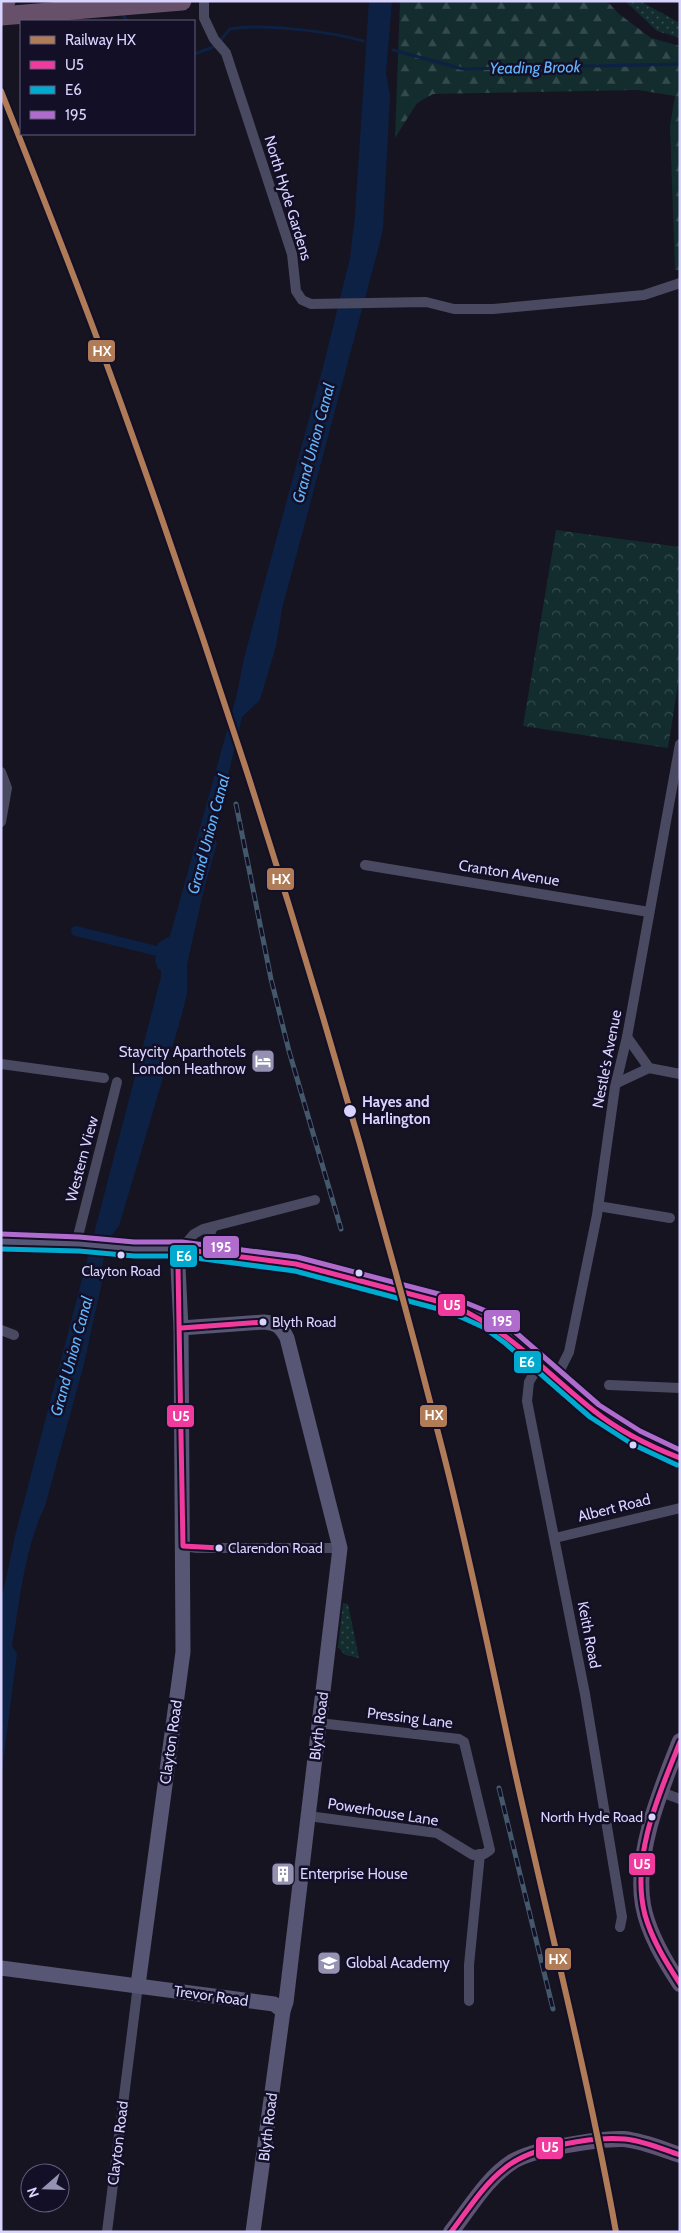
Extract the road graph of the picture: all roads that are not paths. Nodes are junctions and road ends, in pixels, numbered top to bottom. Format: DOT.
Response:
graph roads {
  1 [pos="6,1"];
  2 [pos="182,1"];
  3 [pos="204,1"];
  4 [pos="1,2"];
  5 [pos="1,16"];
  6 [pos="680,283"];
  7 [pos="680,744"];
  8 [pos="678,768"];
  9 [pos="1,772"];
  10 [pos="1,822"];
  11 [pos="365,865"];
  12 [pos="649,912"];
  13 [pos="627,1037"];
  14 [pos="1,1064"];
  15 [pos="649,1068"];
  16 [pos="680,1074"];
  17 [pos="104,1078"];
  18 [pos="117,1082"];
  19 [pos="618,1083"];
  20 [pos="314,1200"];
  21 [pos="598,1206"];
  22 [pos="670,1218"];
  23 [pos="213,1227"];
  24 [pos="1,1241"];
  25 [pos="81,1245"];
  26 [pos="181,1249"];
  27 [pos="215,1253"];
  28 [pos="181,1328"];
  29 [pos="1,1330"];
  30 [pos="14,1335"];
  31 [pos="540,1363"];
  32 [pos="556,1378"];
  33 [pos="609,1385"];
  34 [pos="680,1388"];
  35 [pos="680,1458"];
  36 [pos="680,1508"];
  37 [pos="556,1538"];
  38 [pos="183,1546"];
  39 [pos="340,1548"];
  40 [pos="319,1724"];
  41 [pos="680,1741"];
  42 [pos="661,1792"];
  43 [pos="680,1798"];
  44 [pos="308,1816"];
  45 [pos="480,1854"];
  46 [pos="624,1920"];
  47 [pos="1,1968"];
  48 [pos="680,1984"];
  49 [pos="138,1985"];
  50 [pos="468,2001"];
  51 [pos="284,2011"];
  52 [pos="680,2155"];
  53 [pos="106,2232"];
  54 [pos="253,2232"];
  55 [pos="452,2232"];
  1 -- 4 [label="highway"];
  2 -- 5 [label="highway"];
  3 -- 6 [label="street, North Hyde Gardens"];
  7 -- 8 [label="street, Nestle's Avenue"];
  8 -- 12 [label="street, Nestle's Avenue"];
  9 -- 10 [label="street"];
  11 -- 12 [label="street, Cranton Avenue"];
  12 -- 13 [label="street, Nestle's Avenue"];
  13 -- 15 [label="street"];
  13 -- 19 [label="street, Nestle's Avenue"];
  14 -- 17 [label="street"];
  15 -- 16 [label="street"];
  15 -- 19 [label="street"];
  18 -- 25 [label="street, Western View"];
  19 -- 21 [label="street, Nestle's Avenue"];
  20 -- 23 [label="street"];
  21 -- 22 [label="street"];
  21 -- 32 [label="street, Nestle's Avenue"];
  23 -- 26 [label="street"];
  23 -- 27 [label="street"];
  24 -- 25 [label="street"];
  25 -- 26 [label="street"];
  26 -- 27 [label="street"];
  26 -- 28 [label="street, Clayton Road"];
  27 -- 31 [label="street"];
  28 -- 38 [label="street, Clayton Road"];
  28 -- 39 [label="street, Blyth Road"];
  29 -- 30 [label="street"];
  31 -- 32 [label="street"];
  31 -- 37 [label="street, Keith Road"];
  32 -- 35 [label="street"];
  33 -- 34 [label="street"];
  36 -- 37 [label="street, Albert Road"];
  37 -- 46 [label="street, Keith Road"];
  38 -- 39 [label="street"];
  38 -- 49 [label="street, Clayton Road"];
  39 -- 40 [label="street, Blyth Road"];
  40 -- 44 [label="street, Blyth Road"];
  40 -- 45 [label="street, Pressing Lane"];
  41 -- 42 [label="main road"];
  42 -- 43 [label="street"];
  42 -- 48 [label="main road"];
  44 -- 45 [label="street, Powerhouse Lane"];
  44 -- 51 [label="street, Blyth Road"];
  45 -- 50 [label="street"];
  47 -- 49 [label="street, Trevor Road"];
  49 -- 51 [label="street, Trevor Road"];
  49 -- 53 [label="street, Clayton Road"];
  51 -- 54 [label="street, Blyth Road"];
  52 -- 55 [label="main road"];
}
